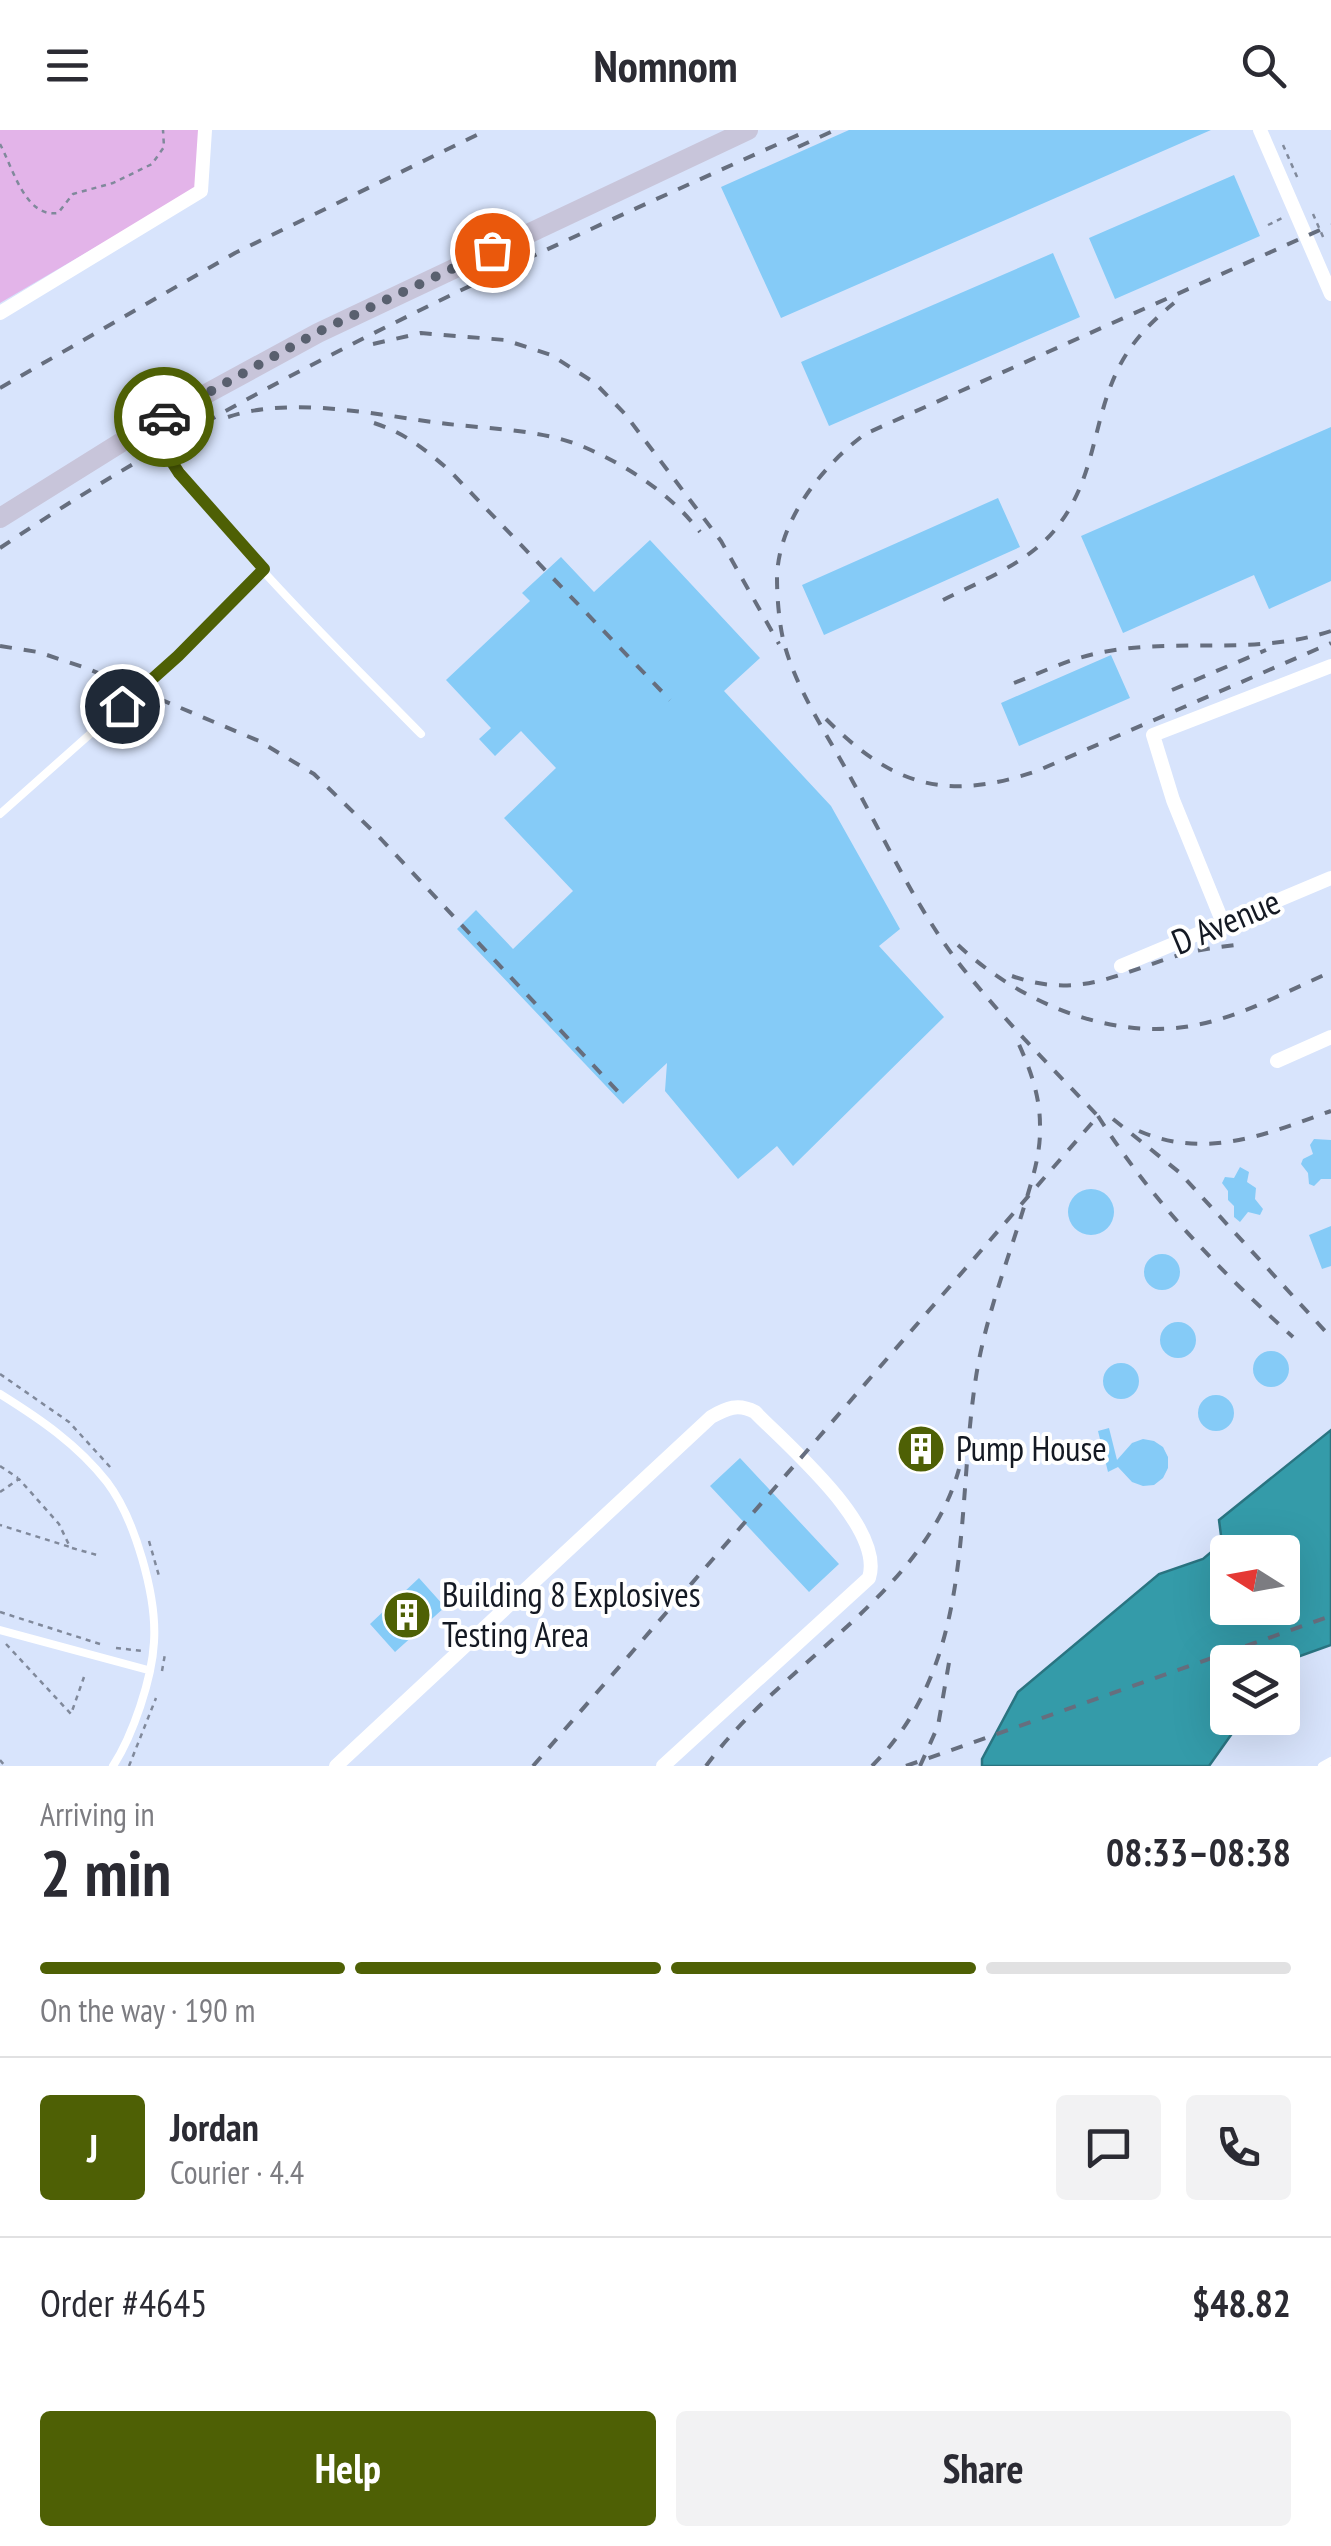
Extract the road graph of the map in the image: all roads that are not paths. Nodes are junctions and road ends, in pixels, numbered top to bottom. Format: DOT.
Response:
graph roads {
  1 [pos="205,130"];
  2 [pos="748,130"];
  3 [pos="1260,130"];
  4 [pos="1331,294"];
  5 [pos="0,313"];
  6 [pos="149,426"];
  7 [pos="0,518"];
  8 [pos="264,569"];
  9 [pos="1331,666"];
  10 [pos="421,734"];
  11 [pos="0,814"];
  12 [pos="1331,878"];
  13 [pos="1223,923"];
  14 [pos="1121,966"];
  15 [pos="1331,1037"];
  16 [pos="1277,1061"];
  17 [pos="0,1394"];
  18 [pos="0,1630"];
  19 [pos="148,1670"];
  20 [pos="1331,1762"];
  21 [pos="113,1766"];
  22 [pos="336,1766"];
  23 [pos="663,1766"];
  24 [pos="1322,1766"];
  1 -- 5 [label="street"];
  2 -- 6 [label="main road"];
  3 -- 4 [label="street"];
  6 -- 7 [label="main road"];
  6 -- 8 [label="lane"];
  8 -- 10 [label="lane"];
  8 -- 11 [label="lane"];
  9 -- 13 [label="street"];
  12 -- 13 [label="street, D Avenue"];
  13 -- 14 [label="street, D Avenue"];
  15 -- 16 [label="street"];
  17 -- 19 [label="lane"];
  18 -- 19 [label="lane"];
  19 -- 21 [label="lane"];
  20 -- 24 [label="lane"];
  22 -- 23 [label="street"];
}
